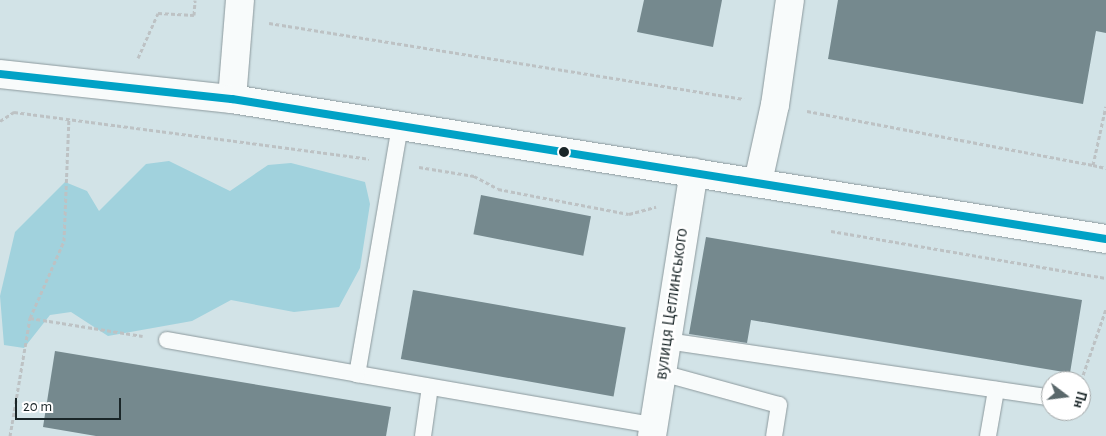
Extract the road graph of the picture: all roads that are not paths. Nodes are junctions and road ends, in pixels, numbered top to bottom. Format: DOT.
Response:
graph roads {
  1 [pos="240,0"];
  2 [pos="790,0"];
  3 [pos="0,74"];
  4 [pos="232,100"];
  5 [pos="400,126"];
  6 [pos="694,172"];
  7 [pos="758,182"];
  8 [pos="1106,239"];
  9 [pos="168,340"];
  10 [pos="667,341"];
  11 [pos="662,373"];
  12 [pos="357,374"];
  13 [pos="430,387"];
  14 [pos="996,390"];
  15 [pos="1041,397"];
  16 [pos="653,430"];
  17 [pos="423,436"];
  18 [pos="774,436"];
  19 [pos="988,436"];
  1 -- 4 [label="main road"];
  2 -- 7 [label="main road"];
  3 -- 4 [label="main road"];
  4 -- 5 [label="main road"];
  5 -- 6 [label="main road"];
  5 -- 12 [label="lane"];
  6 -- 7 [label="main road"];
  6 -- 10 [label="main road, вулиця Цеглинського"];
  7 -- 8 [label="main road"];
  9 -- 12 [label="lane"];
  10 -- 11 [label="main road, вулиця Цеглинського"];
  10 -- 14 [label="lane"];
  11 -- 16 [label="main road, вулиця Цеглинського"];
  11 -- 18 [label="lane"];
  12 -- 13 [label="lane"];
  13 -- 16 [label="lane"];
  13 -- 17 [label="lane"];
  14 -- 15 [label="lane"];
  14 -- 19 [label="lane"];
}
